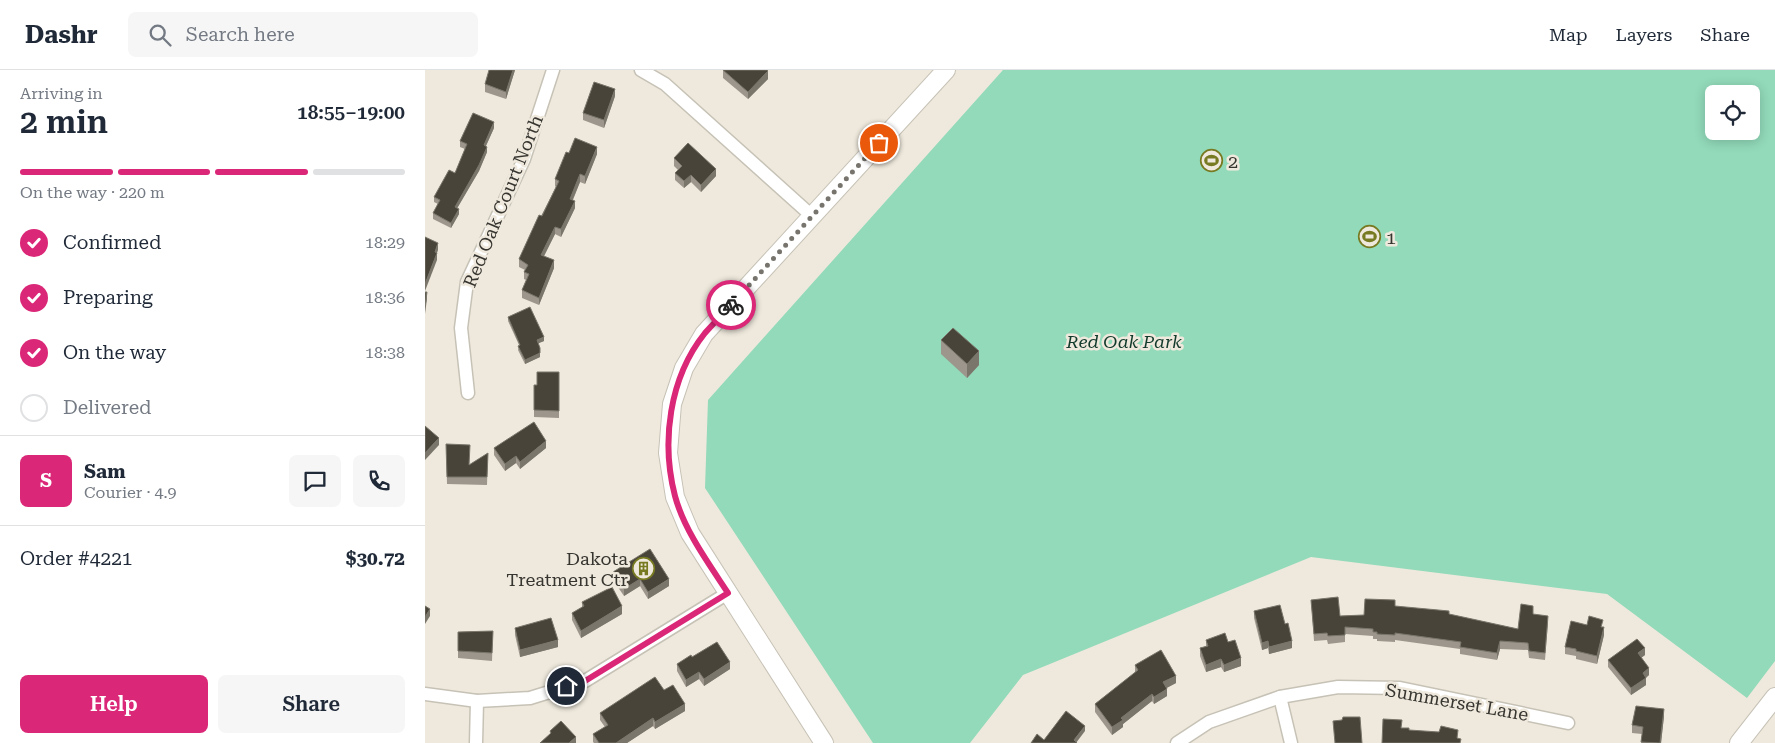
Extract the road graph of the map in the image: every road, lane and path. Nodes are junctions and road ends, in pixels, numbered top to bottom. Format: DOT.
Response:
graph roads {
  1 [pos="553,70"];
  2 [pos="641,70"];
  3 [pos="946,70"];
  4 [pos="812,216"];
  5 [pos="468,393"];
  6 [pos="728,593"];
  7 [pos="425,694"];
  8 [pos="1280,697"];
  9 [pos="1775,697"];
  10 [pos="477,701"];
  11 [pos="1568,723"];
  12 [pos="476,743"];
  13 [pos="824,743"];
  14 [pos="1177,743"];
  15 [pos="1291,743"];
  16 [pos="1739,743"];
  1 -- 5 [label="street, Red Oak Court North"];
  2 -- 4 [label="street"];
  3 -- 4 [label="street"];
  4 -- 6 [label="street"];
  6 -- 10 [label="street"];
  6 -- 13 [label="street"];
  7 -- 10 [label="street"];
  8 -- 11 [label="street, Summerset Lane"];
  8 -- 14 [label="street, Summerset Lane"];
  8 -- 15 [label="street"];
  9 -- 16 [label="street"];
  10 -- 12 [label="street"];
}
